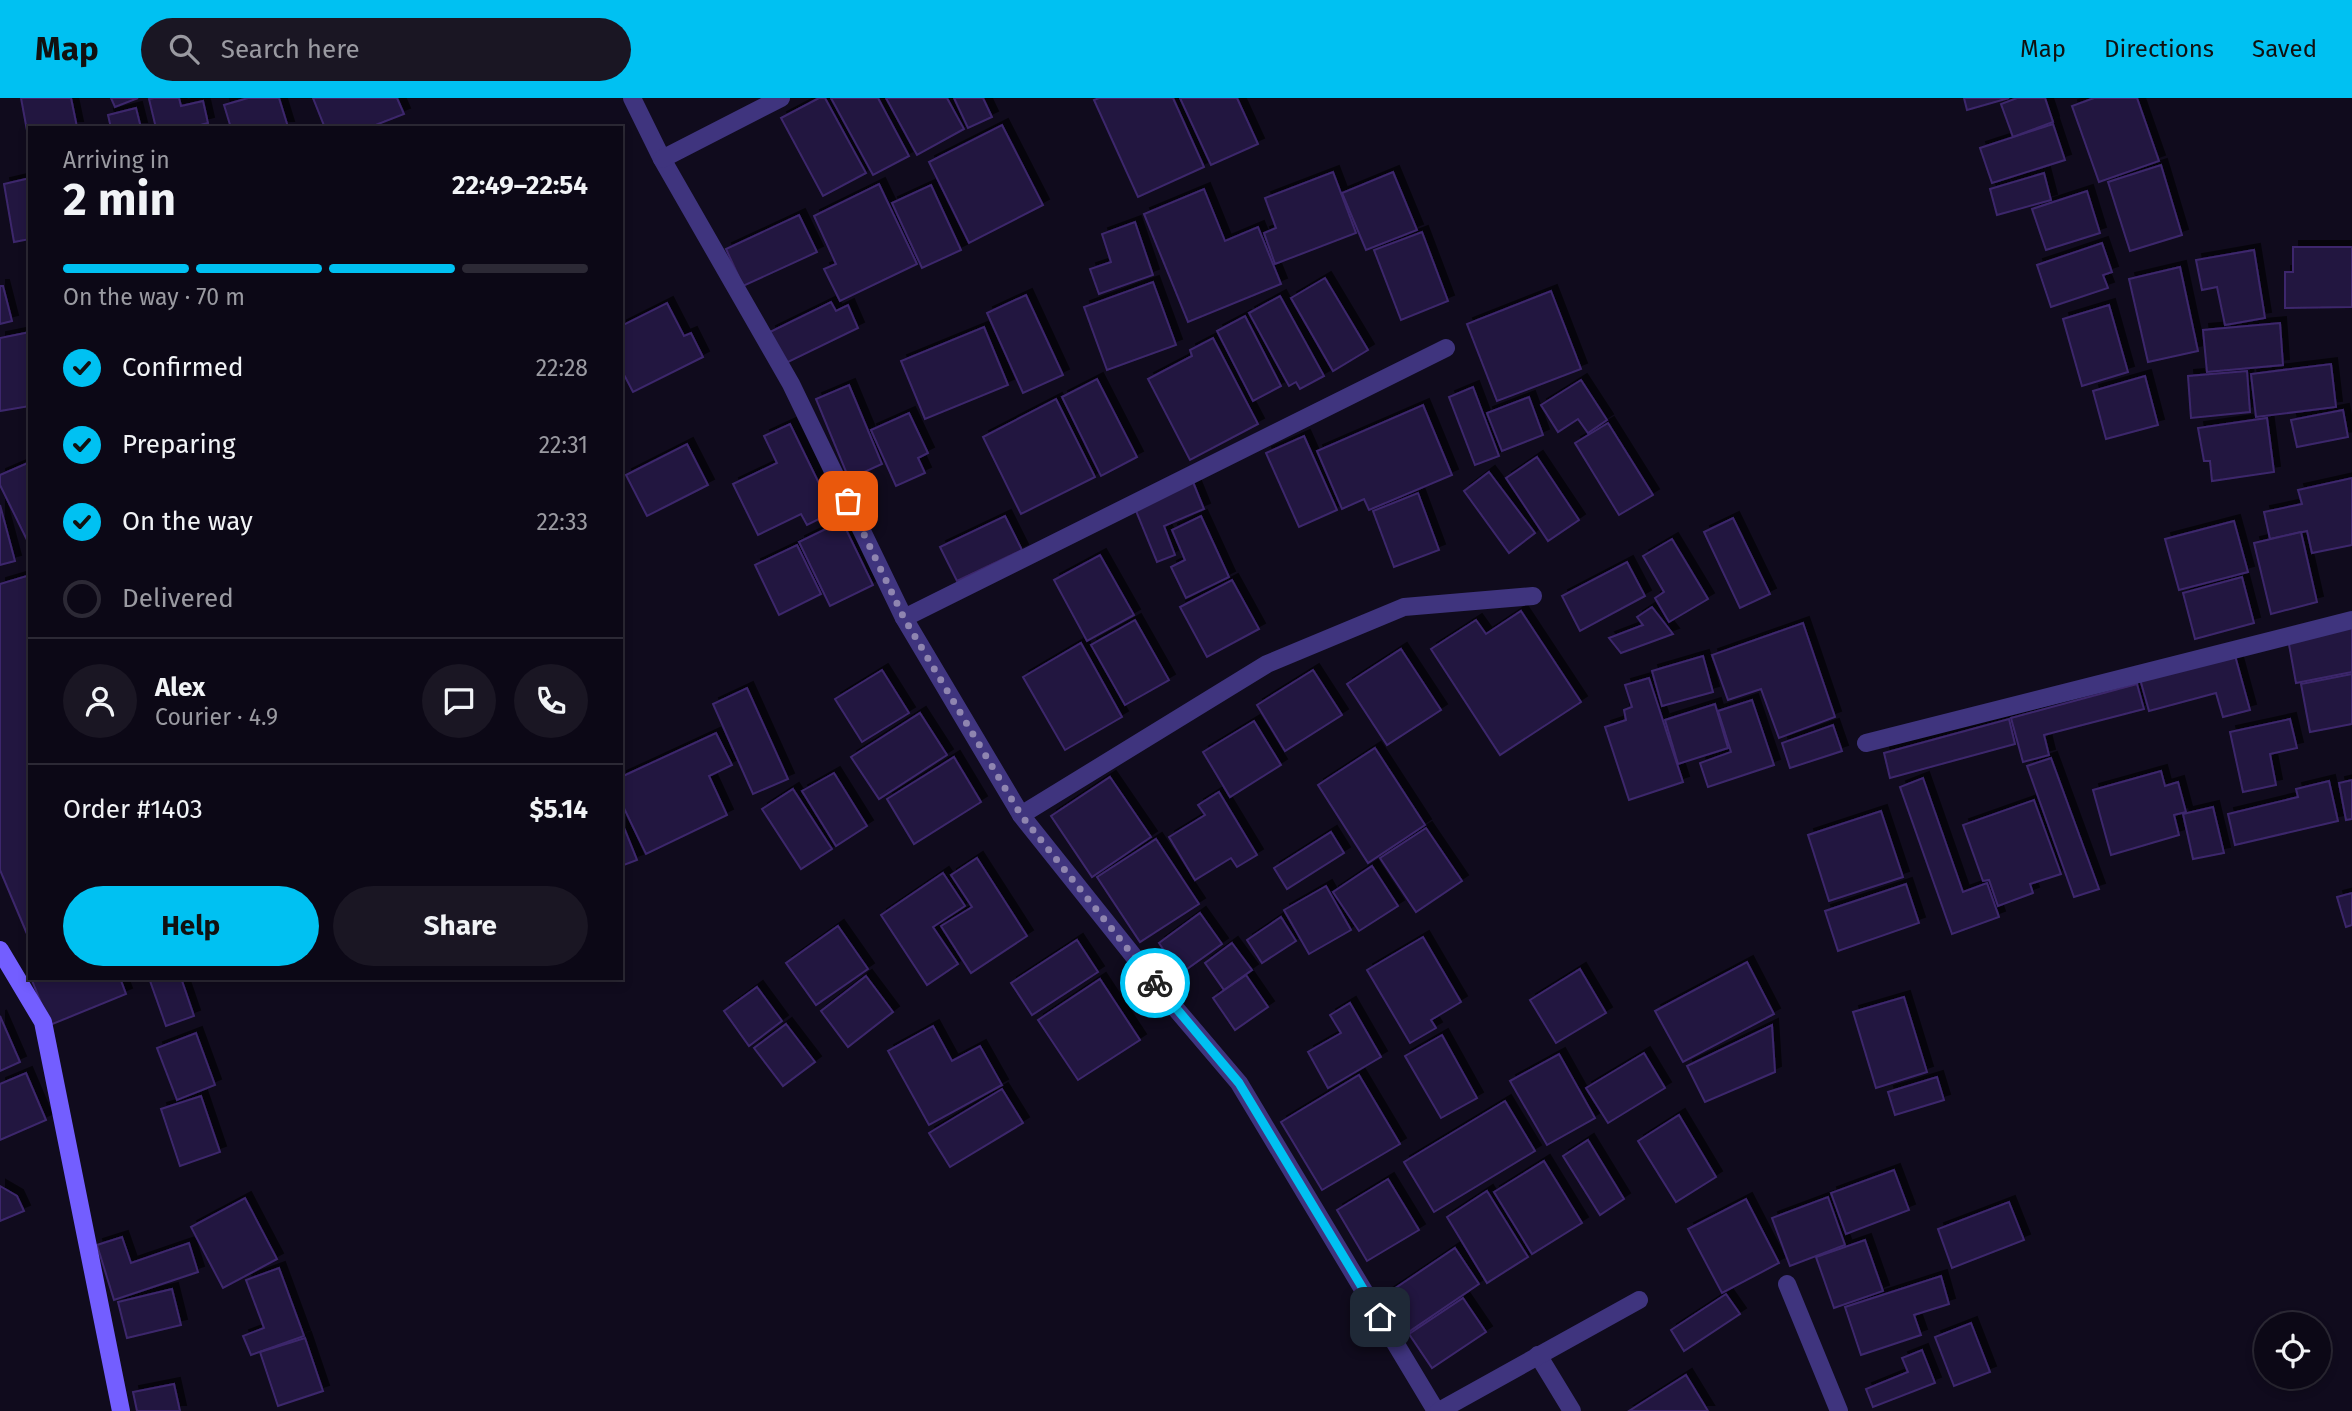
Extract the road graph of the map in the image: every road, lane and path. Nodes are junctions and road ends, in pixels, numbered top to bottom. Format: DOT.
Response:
graph roads {
  1 [pos="632,98"];
  2 [pos="781,98"];
  3 [pos="662,159"];
  4 [pos="1446,348"];
  5 [pos="1533,596"];
  6 [pos="904,618"];
  7 [pos="2352,620"];
  8 [pos="1866,743"];
  9 [pos="1021,815"];
  10 [pos="0,950"];
  11 [pos="1787,1284"];
  12 [pos="1639,1300"];
  13 [pos="1538,1355"];
  14 [pos="121,1411"];
  15 [pos="1437,1411"];
  16 [pos="1572,1411"];
  17 [pos="1839,1411"];
  1 -- 3 [label="street"];
  2 -- 3 [label="street"];
  3 -- 6 [label="street"];
  4 -- 6 [label="street"];
  5 -- 9 [label="street"];
  6 -- 9 [label="street"];
  7 -- 8 [label="street"];
  9 -- 15 [label="street"];
  10 -- 14 [label="street"];
  11 -- 17 [label="street"];
  12 -- 13 [label="street"];
  13 -- 15 [label="street"];
  13 -- 16 [label="street"];
}
